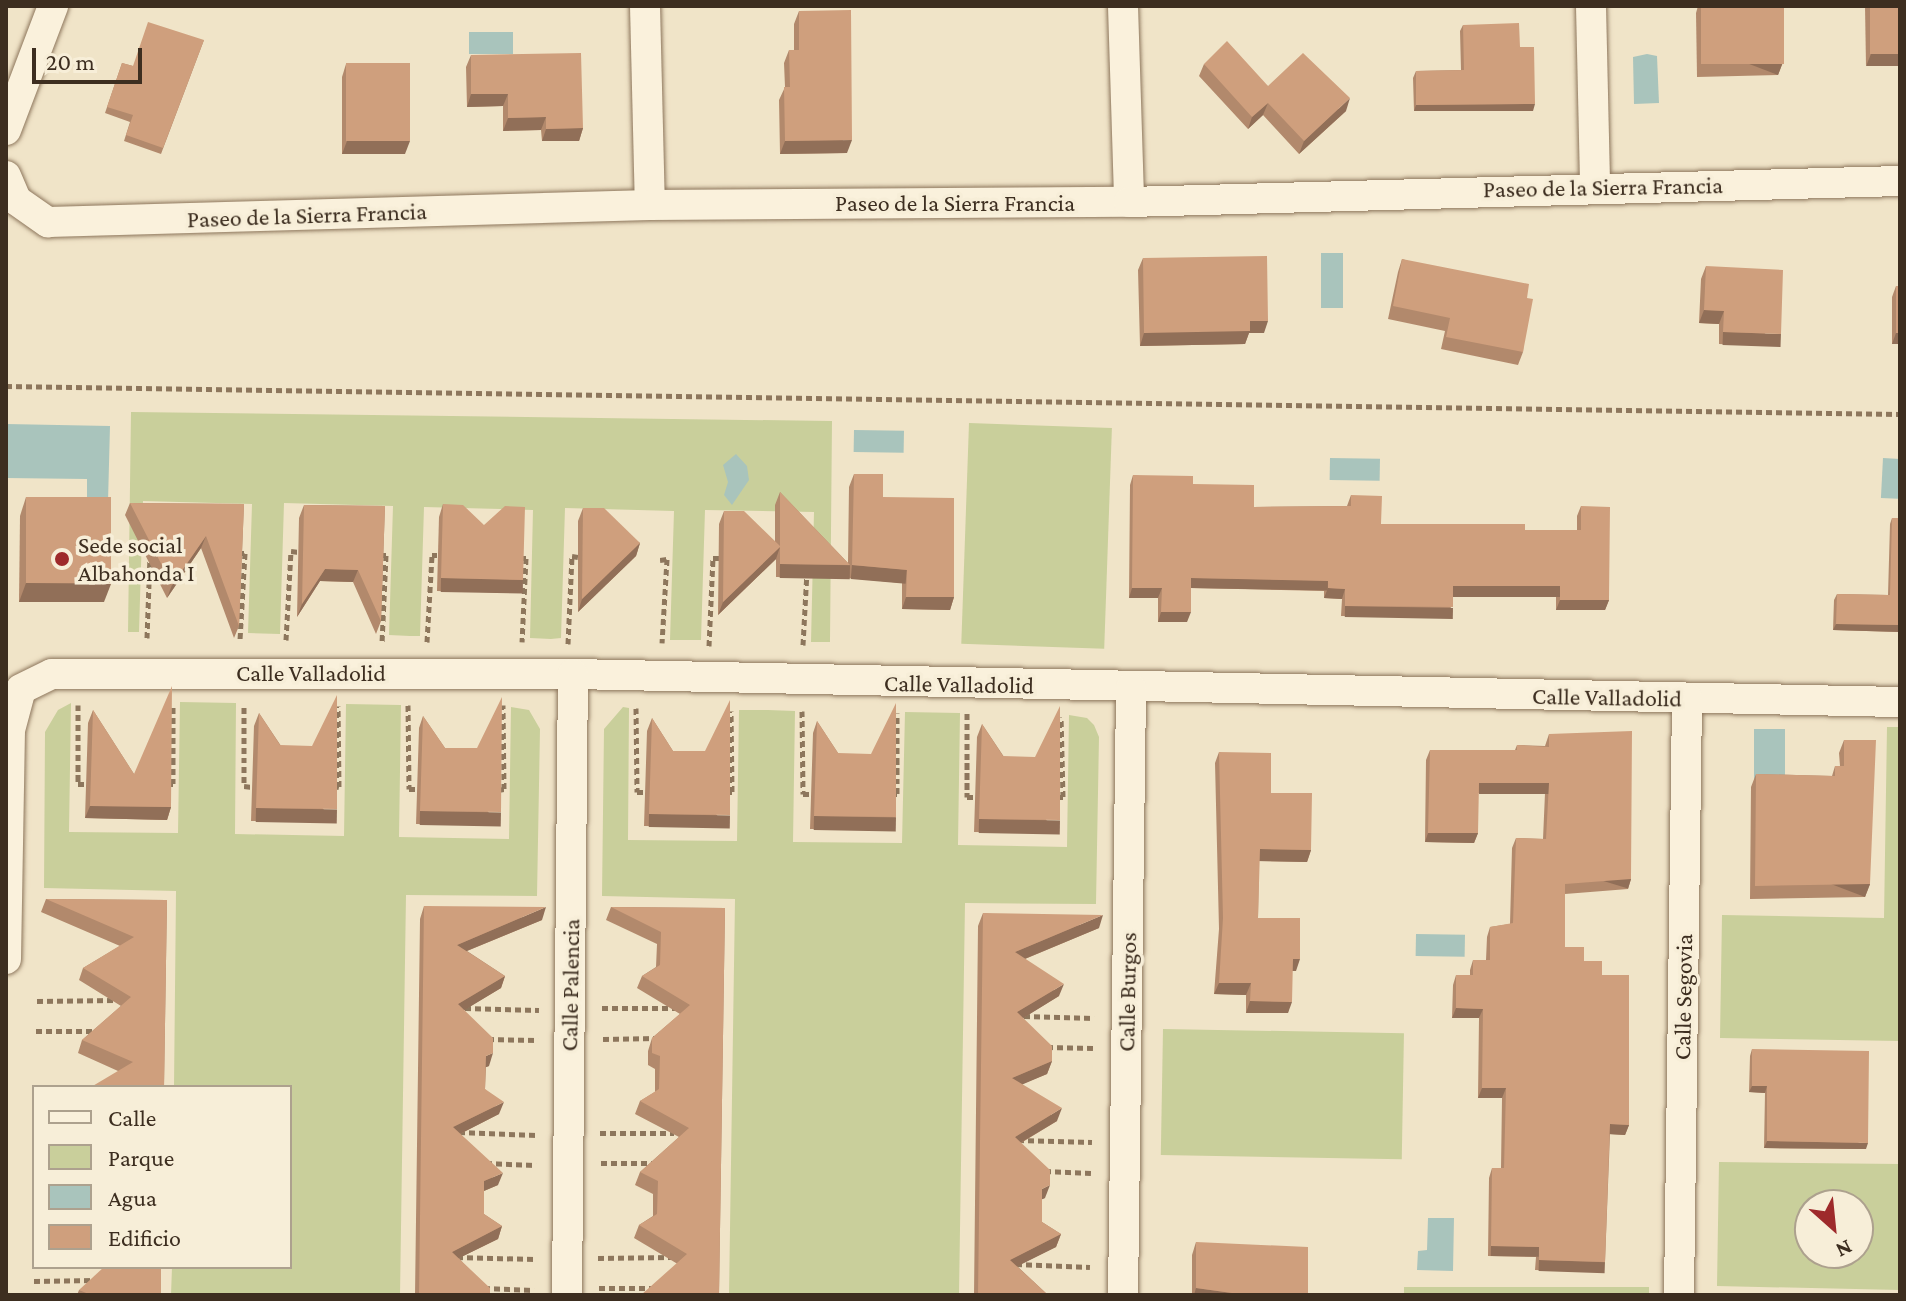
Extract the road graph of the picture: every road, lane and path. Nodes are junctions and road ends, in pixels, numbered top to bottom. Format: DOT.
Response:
graph roads {
  1 [pos="53,6"];
  2 [pos="645,6"];
  3 [pos="1123,6"];
  4 [pos="1591,6"];
  5 [pos="6,130"];
  6 [pos="1900,181"];
  7 [pos="1595,186"];
  8 [pos="11,188"];
  9 [pos="1129,202"];
  10 [pos="650,205"];
  11 [pos="6,386"];
  12 [pos="1900,414"];
  13 [pos="158,550"];
  14 [pos="299,552"];
  15 [pos="238,553"];
  16 [pos="379,555"];
  17 [pos="437,555"];
  18 [pos="578,557"];
  19 [pos="519,558"];
  20 [pos="719,558"];
  21 [pos="660,560"];
  22 [pos="807,562"];
  23 [pos="147,638"];
  24 [pos="240,640"];
  25 [pos="286,640"];
  26 [pos="382,642"];
  27 [pos="427,643"];
  28 [pos="522,644"];
  29 [pos="662,646"];
  30 [pos="709,647"];
  31 [pos="803,649"];
  32 [pos="570,660"];
  33 [pos="1131,688"];
  34 [pos="78,696"];
  35 [pos="173,697"];
  36 [pos="244,698"];
  37 [pos="1687,698"];
  38 [pos="339,700"];
  39 [pos="408,700"];
  40 [pos="503,701"];
  41 [pos="1900,702"];
  42 [pos="637,703"];
  43 [pos="731,704"];
  44 [pos="802,706"];
  45 [pos="897,707"];
  46 [pos="967,708"];
  47 [pos="1061,710"];
  48 [pos="86,784"];
  49 [pos="167,784"];
  50 [pos="333,786"];
  51 [pos="252,787"];
  52 [pos="417,789"];
  53 [pos="497,790"];
  54 [pos="645,792"];
  55 [pos="726,792"];
  56 [pos="811,794"];
  57 [pos="891,794"];
  58 [pos="975,797"];
  59 [pos="1056,797"];
  60 [pos="6,959"];
  61 [pos="125,992"];
  62 [pos="684,1000"];
  63 [pos="37,1001"];
  64 [pos="454,1007"];
  65 [pos="597,1009"];
  66 [pos="540,1010"];
  67 [pos="1012,1015"];
  68 [pos="1099,1017"];
  69 [pos="111,1030"];
  70 [pos="36,1031"];
  71 [pos="481,1038"];
  72 [pos="670,1038"];
  73 [pos="596,1039"];
  74 [pos="539,1041"];
  75 [pos="1040,1046"];
  76 [pos="1098,1048"];
  77 [pos="452,1124"];
  78 [pos="683,1125"];
  79 [pos="1010,1132"];
  80 [pos="595,1134"];
  81 [pos="538,1135"];
  82 [pos="1097,1142"];
  83 [pos="479,1163"];
  84 [pos="668,1163"];
  85 [pos="537,1164"];
  86 [pos="594,1164"];
  87 [pos="1038,1171"];
  88 [pos="1097,1173"];
  89 [pos="450,1249"];
  90 [pos="681,1249"];
  91 [pos="1008,1257"];
  92 [pos="536,1258"];
  93 [pos="593,1258"];
  94 [pos="1095,1267"];
  95 [pos="107,1280"];
  96 [pos="34,1281"];
  97 [pos="477,1288"];
  98 [pos="666,1288"];
  99 [pos="536,1289"];
  100 [pos="580,1292"];
  101 [pos="1123,1295"];
  102 [pos="1679,1295"];
  1 -- 5 [label="street"];
  2 -- 10 [label="street"];
  3 -- 9 [label="street"];
  4 -- 7 [label="street"];
  6 -- 7 [label="street, Paseo de la Sierra Francia"];
  7 -- 9 [label="street, Paseo de la Sierra Francia"];
  8 -- 10 [label="street, Paseo de la Sierra Francia"];
  9 -- 10 [label="street, Paseo de la Sierra Francia"];
  11 -- 12 [label="path"];
  13 -- 23 [label="path"];
  14 -- 25 [label="path"];
  15 -- 24 [label="path"];
  16 -- 26 [label="path"];
  17 -- 27 [label="path"];
  18 -- 32 [label="path"];
  19 -- 28 [label="path"];
  20 -- 30 [label="path"];
  21 -- 29 [label="path"];
  22 -- 31 [label="path"];
  32 -- 33 [label="street, Calle Valladolid"];
  32 -- 60 [label="street, Calle Valladolid"];
  32 -- 100 [label="street, Calle Palencia"];
  33 -- 37 [label="street, Calle Valladolid"];
  33 -- 101 [label="street, Calle Burgos"];
  34 -- 48 [label="path"];
  35 -- 49 [label="path"];
  36 -- 51 [label="path"];
  37 -- 41 [label="street, Calle Valladolid"];
  37 -- 102 [label="street, Calle Segovia"];
  38 -- 50 [label="path"];
  39 -- 52 [label="path"];
  40 -- 53 [label="path"];
  42 -- 54 [label="path"];
  43 -- 55 [label="path"];
  44 -- 56 [label="path"];
  45 -- 57 [label="path"];
  46 -- 58 [label="path"];
  47 -- 59 [label="path"];
  61 -- 63 [label="path"];
  62 -- 65 [label="path"];
  64 -- 66 [label="path"];
  67 -- 68 [label="path"];
  69 -- 70 [label="path"];
  71 -- 74 [label="path"];
  72 -- 73 [label="path"];
  75 -- 76 [label="path"];
  77 -- 81 [label="path"];
  78 -- 80 [label="path"];
  79 -- 82 [label="path"];
  83 -- 85 [label="path"];
  84 -- 86 [label="path"];
  87 -- 88 [label="path"];
  89 -- 92 [label="path"];
  90 -- 93 [label="path"];
  91 -- 94 [label="path"];
  95 -- 96 [label="path"];
  97 -- 99 [label="path"];
  98 -- 100 [label="path"];
}
